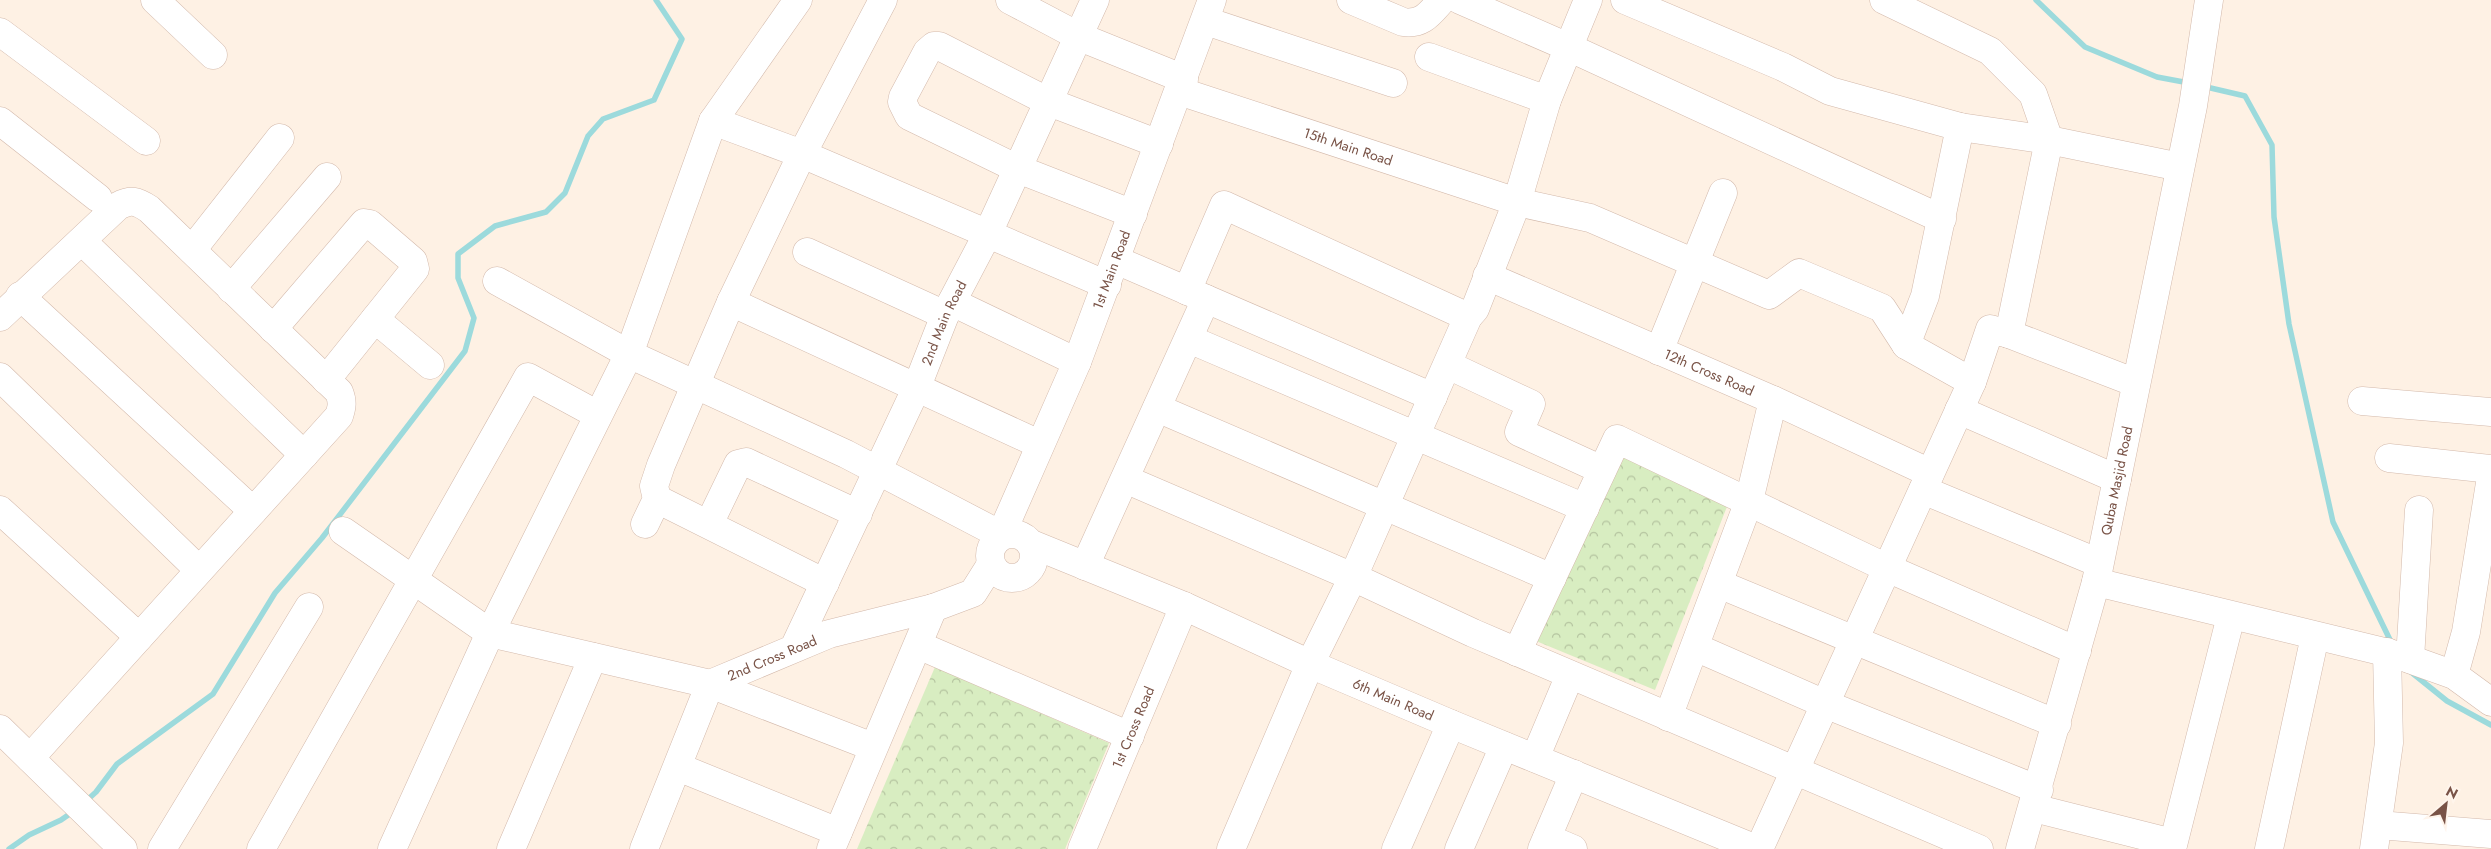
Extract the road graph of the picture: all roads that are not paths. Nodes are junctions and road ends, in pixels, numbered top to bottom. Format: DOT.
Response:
graph roads {
  1 [pos="798,0"];
  2 [pos="883,0"];
  3 [pos="1010,0"];
  4 [pos="1095,0"];
  5 [pos="1350,0"];
  6 [pos="1442,0"];
  7 [pos="1460,0"];
  8 [pos="1588,0"];
  9 [pos="1625,0"];
  10 [pos="1884,0"];
  11 [pos="2209,0"];
  12 [pos="158,1"];
  13 [pos="1209,11"];
  14 [pos="0,32"];
  15 [pos="1080,37"];
  16 [pos="1568,47"];
  17 [pos="212,55"];
  18 [pos="1429,57"];
  19 [pos="1393,83"];
  20 [pos="1181,85"];
  21 [pos="1547,100"];
  22 [pos="1049,102"];
  23 [pos="0,121"];
  24 [pos="713,121"];
  25 [pos="1960,127"];
  26 [pos="280,138"];
  27 [pos="2049,140"];
  28 [pos="146,141"];
  29 [pos="1159,144"];
  30 [pos="802,154"];
  31 [pos="2180,166"];
  32 [pos="1018,169"];
  33 [pos="327,176"];
  34 [pos="1723,193"];
  35 [pos="98,198"];
  36 [pos="1517,202"];
  37 [pos="1133,214"];
  38 [pos="1942,220"];
  39 [pos="988,233"];
  40 [pos="82,241"];
  41 [pos="192,250"];
  42 [pos="807,252"];
  43 [pos="1695,263"];
  44 [pos="1111,272"];
  45 [pos="1487,276"];
  46 [pos="497,281"];
  47 [pos="232,289"];
  48 [pos="1196,295"];
  49 [pos="20,296"];
  50 [pos="731,302"];
  51 [pos="949,309"];
  52 [pos="0,317"];
  53 [pos="1468,317"];
  54 [pos="375,319"];
  55 [pos="273,329"];
  56 [pos="2009,334"];
  57 [pos="1189,339"];
  58 [pos="1906,345"];
  59 [pos="1659,351"];
  60 [pos="629,354"];
  61 [pos="1077,362"];
  62 [pos="430,365"];
  63 [pos="1448,366"];
  64 [pos="0,377"];
  65 [pos="326,380"];
  66 [pos="1972,382"];
  67 [pos="2136,383"];
  68 [pos="695,385"];
  69 [pos="916,389"];
  70 [pos="1433,396"];
  71 [pos="1773,400"];
  72 [pos="2362,401"];
  73 [pos="1157,408"];
  74 [pos="1959,410"];
  75 [pos="2491,412"];
  76 [pos="598,415"];
  77 [pos="1415,436"];
  78 [pos="1040,444"];
  79 [pos="304,455"];
  80 [pos="2389,458"];
  81 [pos="2491,469"];
  82 [pos="1602,470"];
  83 [pos="878,471"];
  84 [pos="2491,476"];
  85 [pos="1125,479"];
  86 [pos="2117,479"];
  87 [pos="1926,481"];
  88 [pos="657,499"];
  89 [pos="1748,501"];
  90 [pos="1384,506"];
  91 [pos="1584,508"];
  92 [pos="0,510"];
  93 [pos="2419,510"];
  94 [pos="253,511"];
  95 [pos="858,514"];
  96 [pos="645,524"];
  97 [pos="709,524"];
  98 [pos="343,531"];
  99 [pos="1001,535"];
  100 [pos="1034,545"];
  101 [pos="990,566"];
  102 [pos="1085,566"];
  103 [pos="1887,568"];
  104 [pos="199,570"];
  105 [pos="2098,573"];
  106 [pos="1353,576"];
  107 [pos="1552,578"];
  108 [pos="413,579"];
  109 [pos="826,582"];
  110 [pos="1719,584"];
  111 [pos="1184,606"];
  112 [pos="309,607"];
  113 [pos="934,608"];
  114 [pos="2231,616"];
  115 [pos="490,633"];
  116 [pos="2315,636"];
  117 [pos="139,637"];
  118 [pos="1855,638"];
  119 [pos="918,644"];
  120 [pos="1695,647"];
  121 [pos="794,648"];
  122 [pos="2077,651"];
  123 [pos="1517,652"];
  124 [pos="2397,655"];
  125 [pos="593,657"];
  126 [pos="1310,664"];
  127 [pos="1570,675"];
  128 [pos="2454,675"];
  129 [pos="710,684"];
  130 [pos="2491,702"];
  131 [pos="1825,704"];
  132 [pos="1668,717"];
  133 [pos="1451,724"];
  134 [pos="2057,724"];
  135 [pos="0,729"];
  136 [pos="1130,736"];
  137 [pos="1504,746"];
  138 [pos="873,747"];
  139 [pos="30,758"];
  140 [pos="1535,758"];
  141 [pos="678,767"];
  142 [pos="1794,772"];
  143 [pos="1574,774"];
  144 [pos="2036,799"];
  145 [pos="96,831"];
  146 [pos="2491,834"];
  147 [pos="2376,837"];
  148 [pos="834,841"];
  149 [pos="1545,844"];
  150 [pos="2172,846"];
  151 [pos="124,849"];
  152 [pos="162,849"];
  153 [pos="261,849"];
  154 [pos="392,849"];
  155 [pos="511,849"];
  156 [pos="644,849"];
  157 [pos="1082,849"];
  158 [pos="1232,849"];
  159 [pos="1396,849"];
  160 [pos="1460,849"];
  161 [pos="1574,849"];
  162 [pos="1757,849"];
  163 [pos="1979,849"];
  164 [pos="2020,849"];
  165 [pos="2269,849"];
  1 -- 24 [label="street"];
  2 -- 30 [label="street"];
  3 -- 15 [label="street, 15th Main Road"];
  4 -- 15 [label="street, 2nd Main Road"];
  5 -- 6 [label="street"];
  7 -- 16 [label="street"];
  8 -- 16 [label="street"];
  9 -- 25 [label="street"];
  10 -- 27 [label="street"];
  11 -- 31 [label="street, Quba Masjid Road"];
  12 -- 17 [label="street"];
  13 -- 19 [label="street"];
  13 -- 20 [label="street, 1st Main Road"];
  14 -- 28 [label="street"];
  15 -- 20 [label="street, 15th Main Road"];
  15 -- 22 [label="street, 2nd Main Road"];
  16 -- 21 [label="street"];
  16 -- 38 [label="street"];
  18 -- 21 [label="street"];
  20 -- 29 [label="street, 1st Main Road"];
  20 -- 36 [label="street, 15th Main Road"];
  21 -- 36 [label="street"];
  22 -- 29 [label="street"];
  22 -- 32 [label="street, 2nd Main Road"];
  22 -- 32 [label="street"];
  23 -- 35 [label="street"];
  24 -- 30 [label="street"];
  24 -- 60 [label="street"];
  25 -- 27 [label="street"];
  25 -- 38 [label="street"];
  26 -- 41 [label="street"];
  27 -- 31 [label="street"];
  27 -- 56 [label="street"];
  29 -- 37 [label="street, 1st Main Road"];
  30 -- 39 [label="street"];
  30 -- 50 [label="street"];
  31 -- 67 [label="street, Quba Masjid Road"];
  32 -- 37 [label="street"];
  32 -- 39 [label="street, 2nd Main Road"];
  33 -- 47 [label="street"];
  34 -- 43 [label="street"];
  36 -- 43 [label="street, 15th Main Road"];
  36 -- 45 [label="street"];
  37 -- 44 [label="street, 1st Main Road"];
  38 -- 58 [label="street"];
  39 -- 44 [label="street"];
  39 -- 51 [label="street, 2nd Main Road"];
  40 -- 41 [label="street"];
  40 -- 49 [label="street"];
  40 -- 79 [label="street"];
  41 -- 47 [label="street"];
  42 -- 51 [label="street"];
  43 -- 58 [label="street, 15th Main Road"];
  43 -- 59 [label="street"];
  44 -- 48 [label="street"];
  44 -- 61 [label="street, 1st Main Road"];
  45 -- 53 [label="street"];
  45 -- 59 [label="street, 12th Cross Road"];
  46 -- 60 [label="street"];
  47 -- 55 [label="street"];
  48 -- 53 [label="street"];
  48 -- 57 [label="street"];
  48 -- 70 [label="street"];
  49 -- 52 [label="street"];
  49 -- 94 [label="street"];
  50 -- 68 [label="street"];
  50 -- 69 [label="street"];
  51 -- 61 [label="street"];
  51 -- 69 [label="street, 2nd Main Road"];
  53 -- 63 [label="street"];
  54 -- 55 [label="street"];
  54 -- 62 [label="street"];
  54 -- 65 [label="street"];
  55 -- 65 [label="street"];
  56 -- 66 [label="street"];
  56 -- 67 [label="street"];
  57 -- 73 [label="street"];
  57 -- 77 [label="street"];
  58 -- 66 [label="street"];
  59 -- 71 [label="street, 12th Cross Road"];
  60 -- 68 [label="street"];
  60 -- 76 [label="street"];
  61 -- 78 [label="street, 1st Main Road"];
  63 -- 70 [label="street"];
  63 -- 82 [label="street"];
  64 -- 104 [label="street"];
  65 -- 79 [label="street"];
  66 -- 74 [label="street"];
  67 -- 86 [label="street, Quba Masjid Road"];
  68 -- 83 [label="street"];
  68 -- 88 [label="street"];
  69 -- 78 [label="street"];
  69 -- 83 [label="street, 2nd Main Road"];
  70 -- 77 [label="street"];
  71 -- 87 [label="street, 12th Cross Road"];
  71 -- 89 [label="street"];
  72 -- 75 [label="street"];
  73 -- 85 [label="street"];
  73 -- 90 [label="street"];
  74 -- 86 [label="street"];
  74 -- 87 [label="street"];
  76 -- 108 [label="street"];
  76 -- 115 [label="street"];
  77 -- 90 [label="street"];
  77 -- 91 [label="street"];
  78 -- 99 [label="street, 1st Main Road"];
  79 -- 94 [label="street"];
  80 -- 81 [label="street"];
  82 -- 89 [label="street"];
  82 -- 91 [label="street"];
  83 -- 95 [label="street, 2nd Main Road"];
  83 -- 99 [label="street"];
  84 -- 128 [label="street"];
  85 -- 102 [label="street"];
  85 -- 106 [label="street"];
  86 -- 105 [label="street, Quba Masjid Road"];
  87 -- 103 [label="street"];
  87 -- 105 [label="street, 12th Cross Road"];
  88 -- 96 [label="street"];
  88 -- 97 [label="street"];
  89 -- 103 [label="street"];
  89 -- 110 [label="street"];
  90 -- 106 [label="street"];
  90 -- 107 [label="street"];
  91 -- 107 [label="street"];
  92 -- 117 [label="street"];
  93 -- 124 [label="street"];
  94 -- 104 [label="street"];
  95 -- 97 [label="street"];
  95 -- 109 [label="street, 2nd Main Road"];
  97 -- 109 [label="street"];
  98 -- 108 [label="street"];
  99 -- 100 [label="street"];
  99 -- 101 [label="street"];
  100 -- 101 [label="street"];
  100 -- 102 [label="street, 6th Main Road"];
  101 -- 113 [label="street, 2nd Cross Road"];
  102 -- 111 [label="street, 6th Main Road"];
  103 -- 118 [label="street"];
  103 -- 122 [label="street"];
  104 -- 117 [label="street"];
  105 -- 114 [label="street, 12th Cross Road"];
  105 -- 122 [label="street, Quba Masjid Road"];
  106 -- 123 [label="street"];
  106 -- 126 [label="street"];
  107 -- 123 [label="street"];
  108 -- 115 [label="street"];
  108 -- 153 [label="street"];
  109 -- 121 [label="street, 2nd Main Road"];
  110 -- 118 [label="street"];
  110 -- 120 [label="street"];
  111 -- 126 [label="street, 6th Main Road"];
  111 -- 136 [label="street, 1st Cross Road"];
  112 -- 152 [label="street"];
  113 -- 119 [label="street"];
  113 -- 121 [label="street, 2nd Cross Road"];
  114 -- 116 [label="street, 12th Cross Road"];
  114 -- 150 [label="street"];
  115 -- 125 [label="street"];
  115 -- 154 [label="street"];
  116 -- 124 [label="street, 12th Cross Road"];
  116 -- 165 [label="street"];
  117 -- 139 [label="street"];
  118 -- 131 [label="street"];
  118 -- 134 [label="street"];
  119 -- 136 [label="street"];
  119 -- 138 [label="street"];
  120 -- 131 [label="street"];
  120 -- 132 [label="street"];
  121 -- 129 [label="street, 2nd Cross Road"];
  122 -- 134 [label="street, Quba Masjid Road"];
  123 -- 127 [label="street"];
  124 -- 128 [label="street, 12th Cross Road"];
  124 -- 147 [label="street"];
  125 -- 129 [label="street"];
  125 -- 155 [label="street"];
  126 -- 133 [label="street, 6th Main Road"];
  126 -- 158 [label="street"];
  127 -- 132 [label="street"];
  127 -- 140 [label="street"];
  128 -- 130 [label="street, 12th Cross Road"];
  129 -- 138 [label="street"];
  129 -- 141 [label="street, 2nd Cross Road"];
  131 -- 142 [label="street"];
  131 -- 144 [label="street"];
  132 -- 142 [label="street"];
  133 -- 137 [label="street, 6th Main Road"];
  133 -- 159 [label="street"];
  134 -- 144 [label="street, Quba Masjid Road"];
  135 -- 139 [label="street"];
  136 -- 157 [label="street, 1st Cross Road"];
  137 -- 140 [label="street, 6th Main Road"];
  137 -- 160 [label="street"];
  138 -- 148 [label="street"];
  139 -- 145 [label="street"];
  140 -- 143 [label="street, 6th Main Road"];
  141 -- 148 [label="street"];
  141 -- 156 [label="street, 2nd Cross Road"];
  142 -- 162 [label="street"];
  142 -- 163 [label="street"];
  143 -- 149 [label="street"];
  143 -- 162 [label="street, 6th Main Road"];
  144 -- 150 [label="street"];
  144 -- 164 [label="street, Quba Masjid Road"];
  145 -- 151 [label="street"];
  146 -- 147 [label="street"];
  149 -- 161 [label="street"];
}
